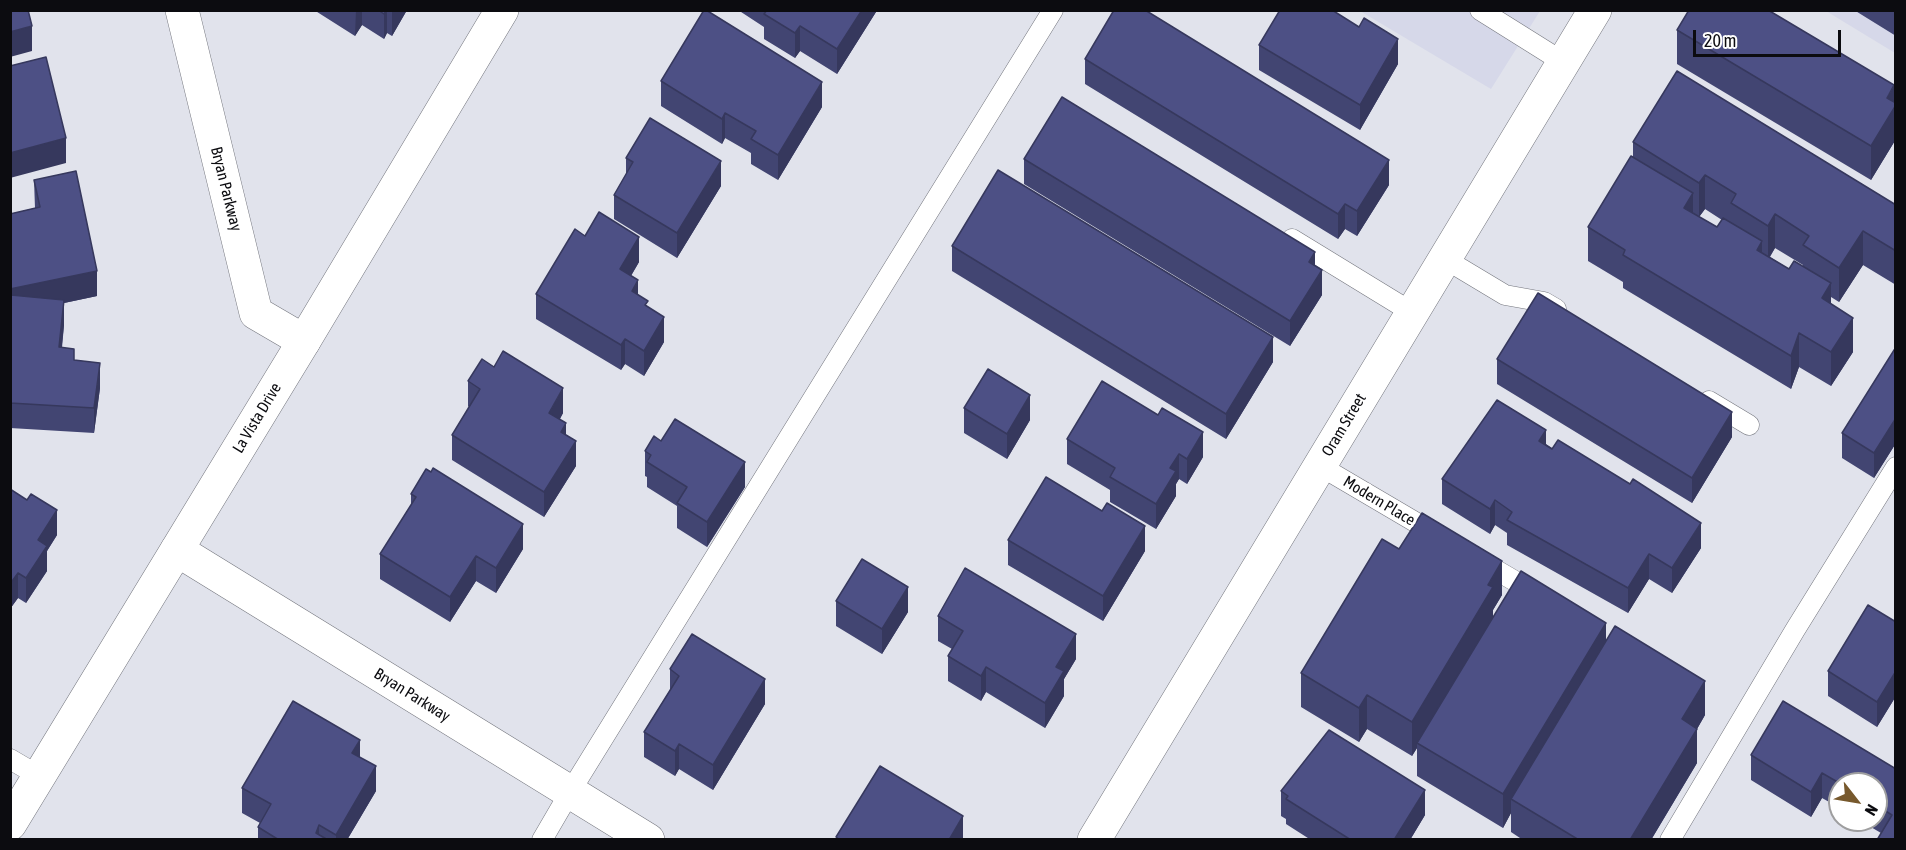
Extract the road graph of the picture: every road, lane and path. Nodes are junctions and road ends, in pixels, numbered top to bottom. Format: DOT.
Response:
graph roads {
  1 [pos="182,10"];
  2 [pos="502,10"];
  3 [pos="1053,10"];
  4 [pos="1480,10"];
  5 [pos="1595,10"];
  6 [pos="1563,62"];
  7 [pos="1273,227"];
  8 [pos="1445,259"];
  9 [pos="1413,313"];
  10 [pos="1574,320"];
  11 [pos="304,341"];
  12 [pos="1697,394"];
  13 [pos="1749,425"];
  14 [pos="1320,466"];
  15 [pos="1896,467"];
  16 [pos="177,550"];
  17 [pos="1555,605"];
  18 [pos="10,759"];
  19 [pos="39,776"];
  20 [pos="570,792"];
  21 [pos="10,824"];
  22 [pos="542,840"];
  23 [pos="648,840"];
  24 [pos="1094,840"];
  25 [pos="1670,840"];
  1 -- 11 [label="street, Bryan Parkway"];
  2 -- 11 [label="street, La Vista Drive"];
  3 -- 20 [label="lane"];
  4 -- 6 [label="lane"];
  5 -- 6 [label="street, Oram Street"];
  6 -- 8 [label="street, Oram Street"];
  7 -- 9 [label="lane"];
  8 -- 9 [label="street, Oram Street"];
  8 -- 10 [label="lane"];
  9 -- 14 [label="street, Oram Street"];
  11 -- 16 [label="street, La Vista Drive"];
  12 -- 13 [label="lane"];
  14 -- 17 [label="lane, Modern Place"];
  14 -- 24 [label="street, Oram Street"];
  15 -- 25 [label="lane"];
  16 -- 19 [label="street, La Vista Drive"];
  16 -- 20 [label="street, Bryan Parkway"];
  18 -- 19 [label="lane"];
  19 -- 21 [label="street, La Vista Drive"];
  20 -- 22 [label="lane"];
  20 -- 23 [label="street, Bryan Parkway"];
}
